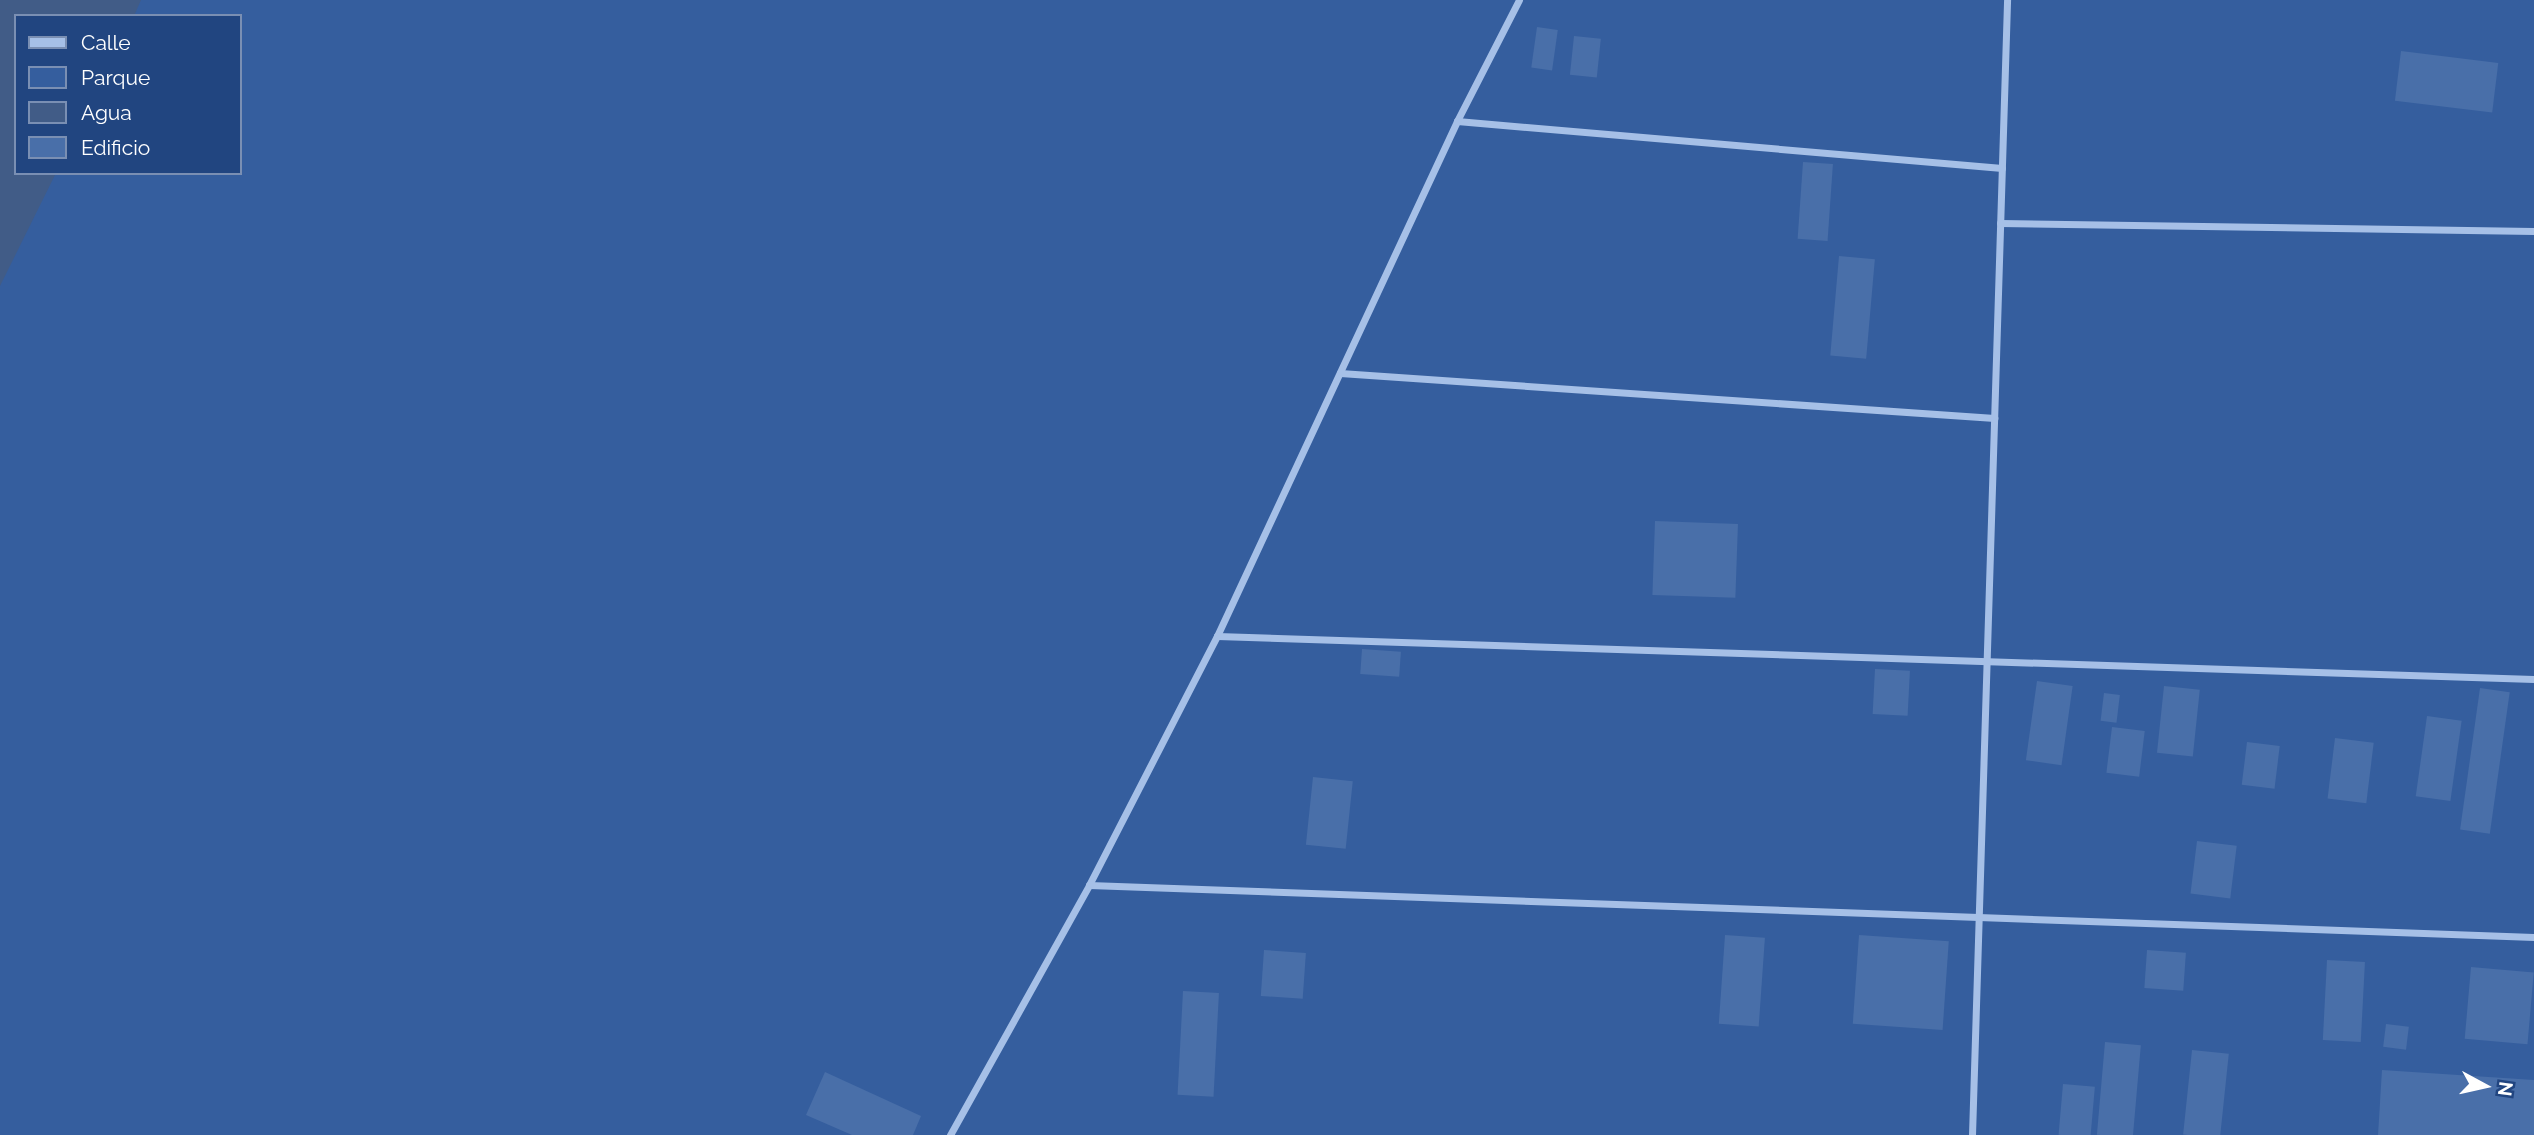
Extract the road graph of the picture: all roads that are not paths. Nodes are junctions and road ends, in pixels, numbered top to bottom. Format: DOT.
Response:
graph roads {
  1 [pos="1519,0"];
  2 [pos="2007,0"];
  3 [pos="1457,121"];
  4 [pos="2002,168"];
  5 [pos="2000,223"];
  6 [pos="2534,231"];
  7 [pos="1340,373"];
  8 [pos="1994,418"];
  9 [pos="1217,636"];
  10 [pos="1986,663"];
  11 [pos="2534,679"];
  12 [pos="1089,884"];
  13 [pos="1979,917"];
  14 [pos="2534,937"];
  15 [pos="950,1135"];
  16 [pos="1972,1135"];
  1 -- 3 [label="street"];
  2 -- 4 [label="street"];
  3 -- 4 [label="street"];
  3 -- 7 [label="street"];
  4 -- 5 [label="street"];
  5 -- 6 [label="street"];
  5 -- 8 [label="street"];
  7 -- 8 [label="street"];
  7 -- 9 [label="street"];
  8 -- 10 [label="street"];
  9 -- 10 [label="street"];
  9 -- 12 [label="street"];
  10 -- 11 [label="street"];
  10 -- 13 [label="street"];
  12 -- 13 [label="street"];
  12 -- 15 [label="street"];
  13 -- 14 [label="street"];
  13 -- 16 [label="street"];
}
